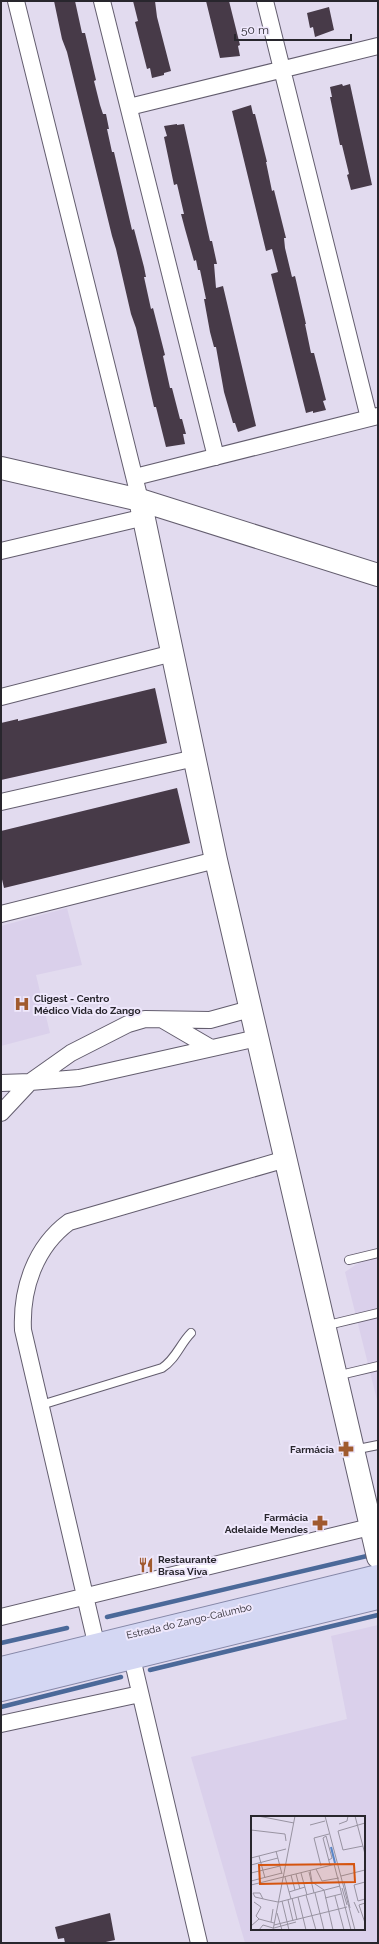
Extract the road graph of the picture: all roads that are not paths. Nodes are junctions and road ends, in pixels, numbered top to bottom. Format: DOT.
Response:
graph roads {
  1 [pos="16,1"];
  2 [pos="102,1"];
  3 [pos="265,1"];
  4 [pos="378,46"];
  5 [pos="282,69"];
  6 [pos="129,107"];
  7 [pos="374,417"];
  8 [pos="216,457"];
  9 [pos="1,468"];
  10 [pos="135,477"];
  11 [pos="143,509"];
  12 [pos="1,551"];
  13 [pos="378,575"];
  14 [pos="173,653"];
  15 [pos="1,697"];
  16 [pos="195,758"];
  17 [pos="1,802"];
  18 [pos="216,860"];
  19 [pos="1,914"];
  20 [pos="250,1009"];
  21 [pos="162,1020"];
  22 [pos="210,1020"];
  23 [pos="192,1037"];
  24 [pos="257,1038"];
  25 [pos="211,1048"];
  26 [pos="171,1057"];
  27 [pos="30,1082"];
  28 [pos="1,1083"];
  29 [pos="1,1113"];
  30 [pos="286,1159"];
  31 [pos="378,1253"];
  32 [pos="349,1260"];
  33 [pos="378,1313"];
  34 [pos="324,1326"];
  35 [pos="191,1332"];
  36 [pos="378,1366"];
  37 [pos="336,1376"];
  38 [pos="41,1405"];
  39 [pos="378,1445"];
  40 [pos="353,1451"];
  41 [pos="375,1544"];
  42 [pos="378,1576"];
  43 [pos="85,1597"];
  44 [pos="378,1598"];
  45 [pos="1,1617"];
  46 [pos="93,1628"];
  47 [pos="1,1668"];
  48 [pos="136,1675"];
  49 [pos="1,1690"];
  50 [pos="1,1724"];
  51 [pos="199,1943"];
  1 -- 10 [label="street"];
  2 -- 6 [label="street"];
  3 -- 5 [label="street"];
  4 -- 5 [label="street"];
  5 -- 6 [label="street"];
  5 -- 7 [label="street"];
  6 -- 8 [label="street"];
  7 -- 8 [label="street"];
  8 -- 10 [label="street"];
  9 -- 11 [label="street"];
  10 -- 11 [label="street"];
  11 -- 12 [label="street"];
  11 -- 13 [label="street"];
  11 -- 14 [label="street"];
  14 -- 15 [label="street"];
  14 -- 16 [label="street"];
  16 -- 17 [label="street"];
  16 -- 18 [label="street"];
  18 -- 19 [label="street"];
  18 -- 20 [label="street"];
  20 -- 22 [label="street"];
  20 -- 24 [label="street"];
  21 -- 22 [label="street"];
  21 -- 23 [label="street"];
  21 -- 27 [label="street"];
  22 -- 23 [label="street"];
  23 -- 25 [label="street"];
  23 -- 26 [label="street"];
  24 -- 25 [label="street"];
  24 -- 30 [label="street"];
  25 -- 26 [label="street"];
  26 -- 27 [label="street"];
  27 -- 28 [label="street"];
  27 -- 29 [label="street"];
  30 -- 34 [label="street"];
  30 -- 38 [label="street"];
  31 -- 32 [label="lane"];
  33 -- 34 [label="lane"];
  34 -- 37 [label="street"];
  35 -- 38 [label="lane"];
  36 -- 37 [label="lane"];
  37 -- 40 [label="street"];
  38 -- 43 [label="street"];
  39 -- 40 [label="lane"];
  40 -- 41 [label="street"];
  41 -- 43 [label="street"];
  42 -- 46 [label="main road, Estrada do Zango-Calumbo"];
  43 -- 45 [label="street"];
  43 -- 46 [label="street"];
  44 -- 48 [label="main road"];
  46 -- 47 [label="main road, Estrada do Zango-Calumbo"];
  48 -- 49 [label="main road"];
  48 -- 50 [label="street"];
  48 -- 51 [label="street"];
}
